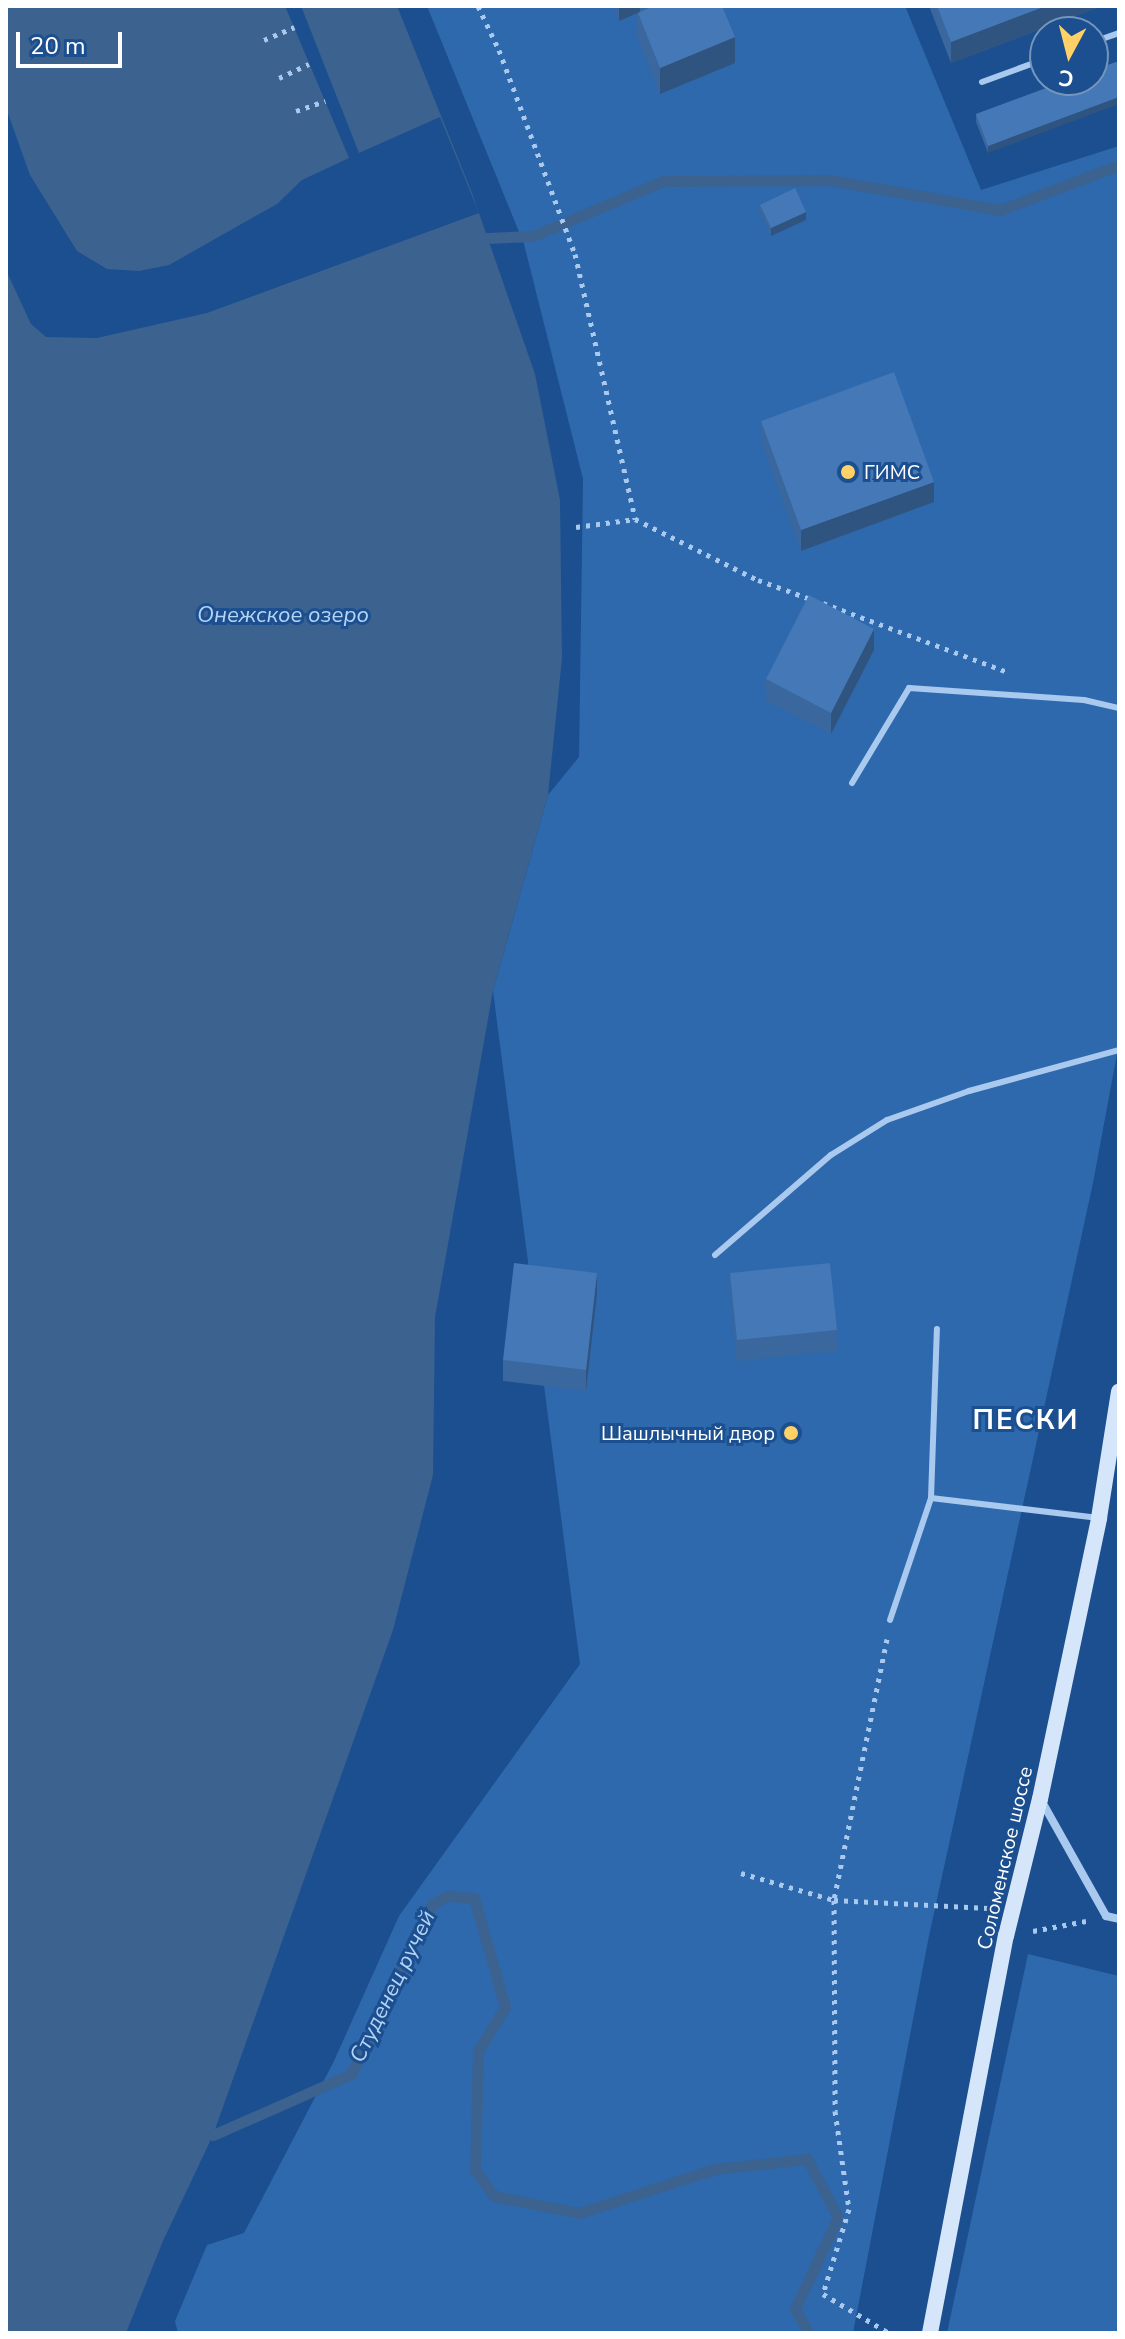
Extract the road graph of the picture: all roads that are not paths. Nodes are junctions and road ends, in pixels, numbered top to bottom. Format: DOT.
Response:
graph roads {
  1 [pos="1029,65"];
  2 [pos="982,82"];
  3 [pos="1119,708"];
  4 [pos="852,783"];
  5 [pos="1119,1050"];
  6 [pos="715,1255"];
  7 [pos="937,1329"];
  8 [pos="1119,1392"];
  9 [pos="1114,1447"];
  10 [pos="931,1498"];
  11 [pos="1099,1518"];
  12 [pos="890,1620"];
  13 [pos="1040,1799"];
  14 [pos="1119,1919"];
  15 [pos="930,2333"];
  1 -- 2 [label="lane"];
  3 -- 4 [label="lane"];
  5 -- 6 [label="lane"];
  7 -- 10 [label="lane"];
  8 -- 9 [label="main road, Соломенское шоссе"];
  9 -- 11 [label="main road, Соломенское шоссе"];
  10 -- 11 [label="lane"];
  10 -- 12 [label="lane"];
  11 -- 13 [label="main road, Соломенское шоссе"];
  13 -- 14 [label="street"];
  13 -- 15 [label="main road, Соломенское шоссе"];
}
